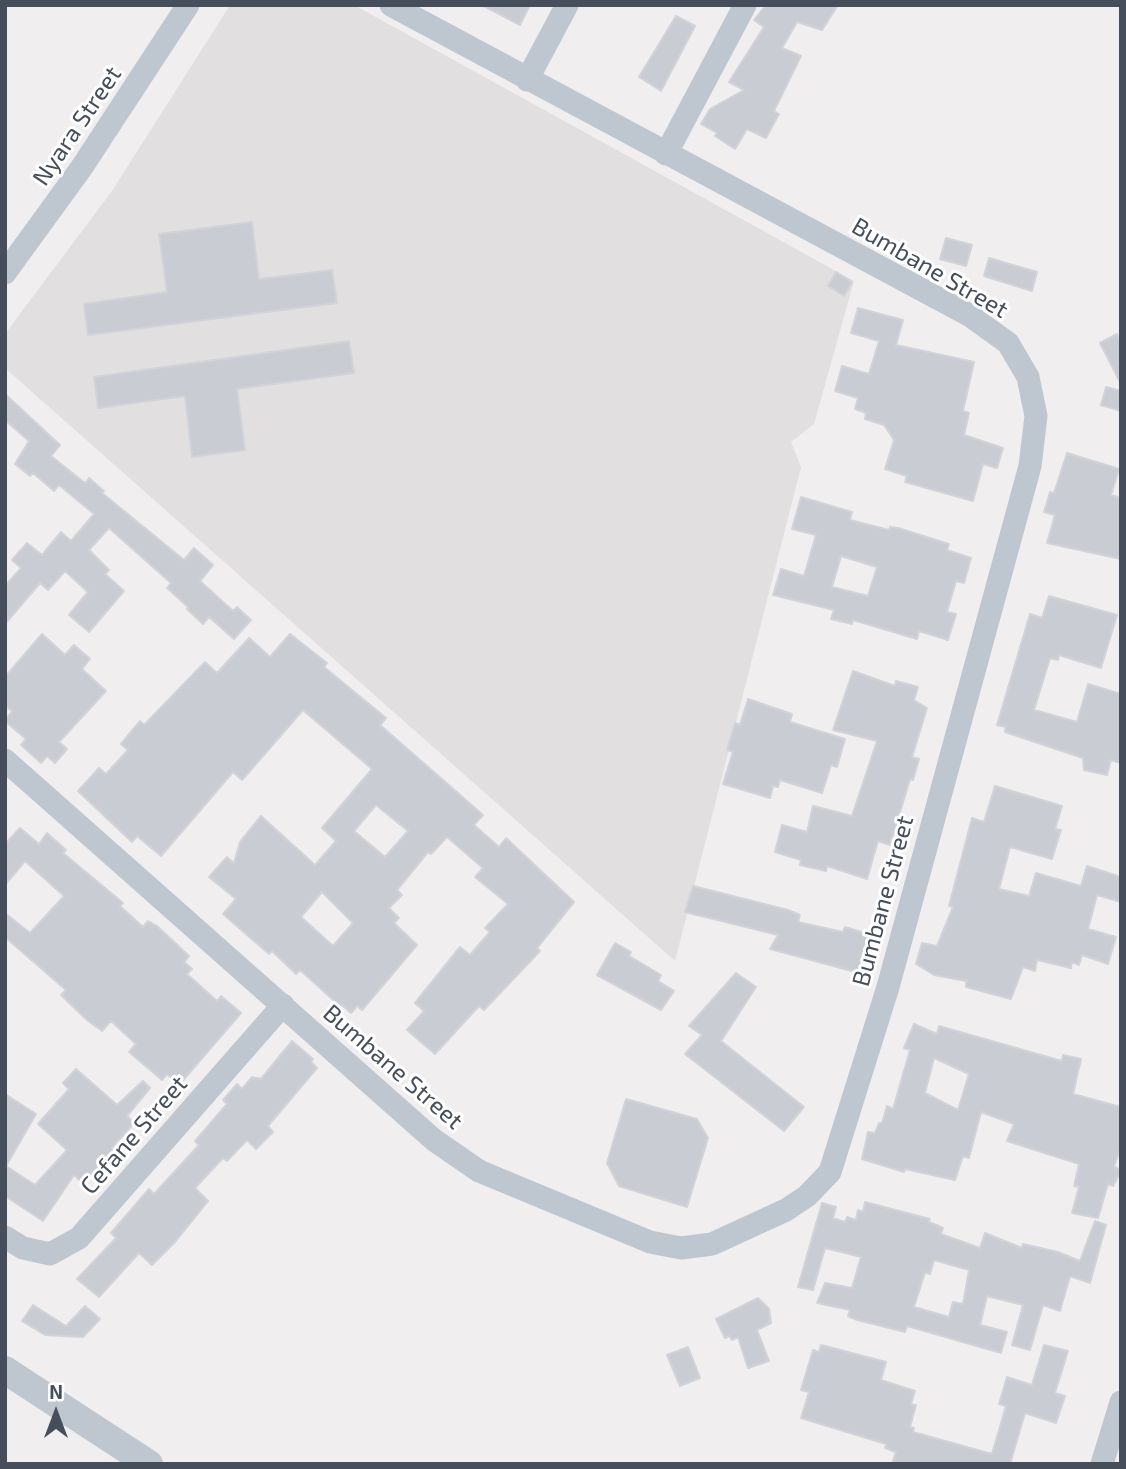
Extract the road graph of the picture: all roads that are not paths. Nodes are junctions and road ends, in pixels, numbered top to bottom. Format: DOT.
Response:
graph roads {
  1 [pos="188,5"];
  2 [pos="391,5"];
  3 [pos="567,5"];
  4 [pos="745,5"];
  5 [pos="527,80"];
  6 [pos="666,154"];
  7 [pos="5,273"];
  8 [pos="10,772"];
  9 [pos="283,1005"];
  10 [pos="5,1237"];
  11 [pos="5,1370"];
  12 [pos="1121,1402"];
  13 [pos="149,1464"];
  14 [pos="1102,1464"];
  1 -- 7 [label="street, Nyara Street"];
  2 -- 5 [label="street, Bumbane Street"];
  3 -- 5 [label="street"];
  4 -- 6 [label="street"];
  5 -- 6 [label="street, Bumbane Street"];
  6 -- 9 [label="street, Bumbane Street"];
  8 -- 9 [label="street, Bumbane Street"];
  9 -- 10 [label="street, Cefane Street"];
  11 -- 13 [label="street"];
  12 -- 14 [label="street"];
}
